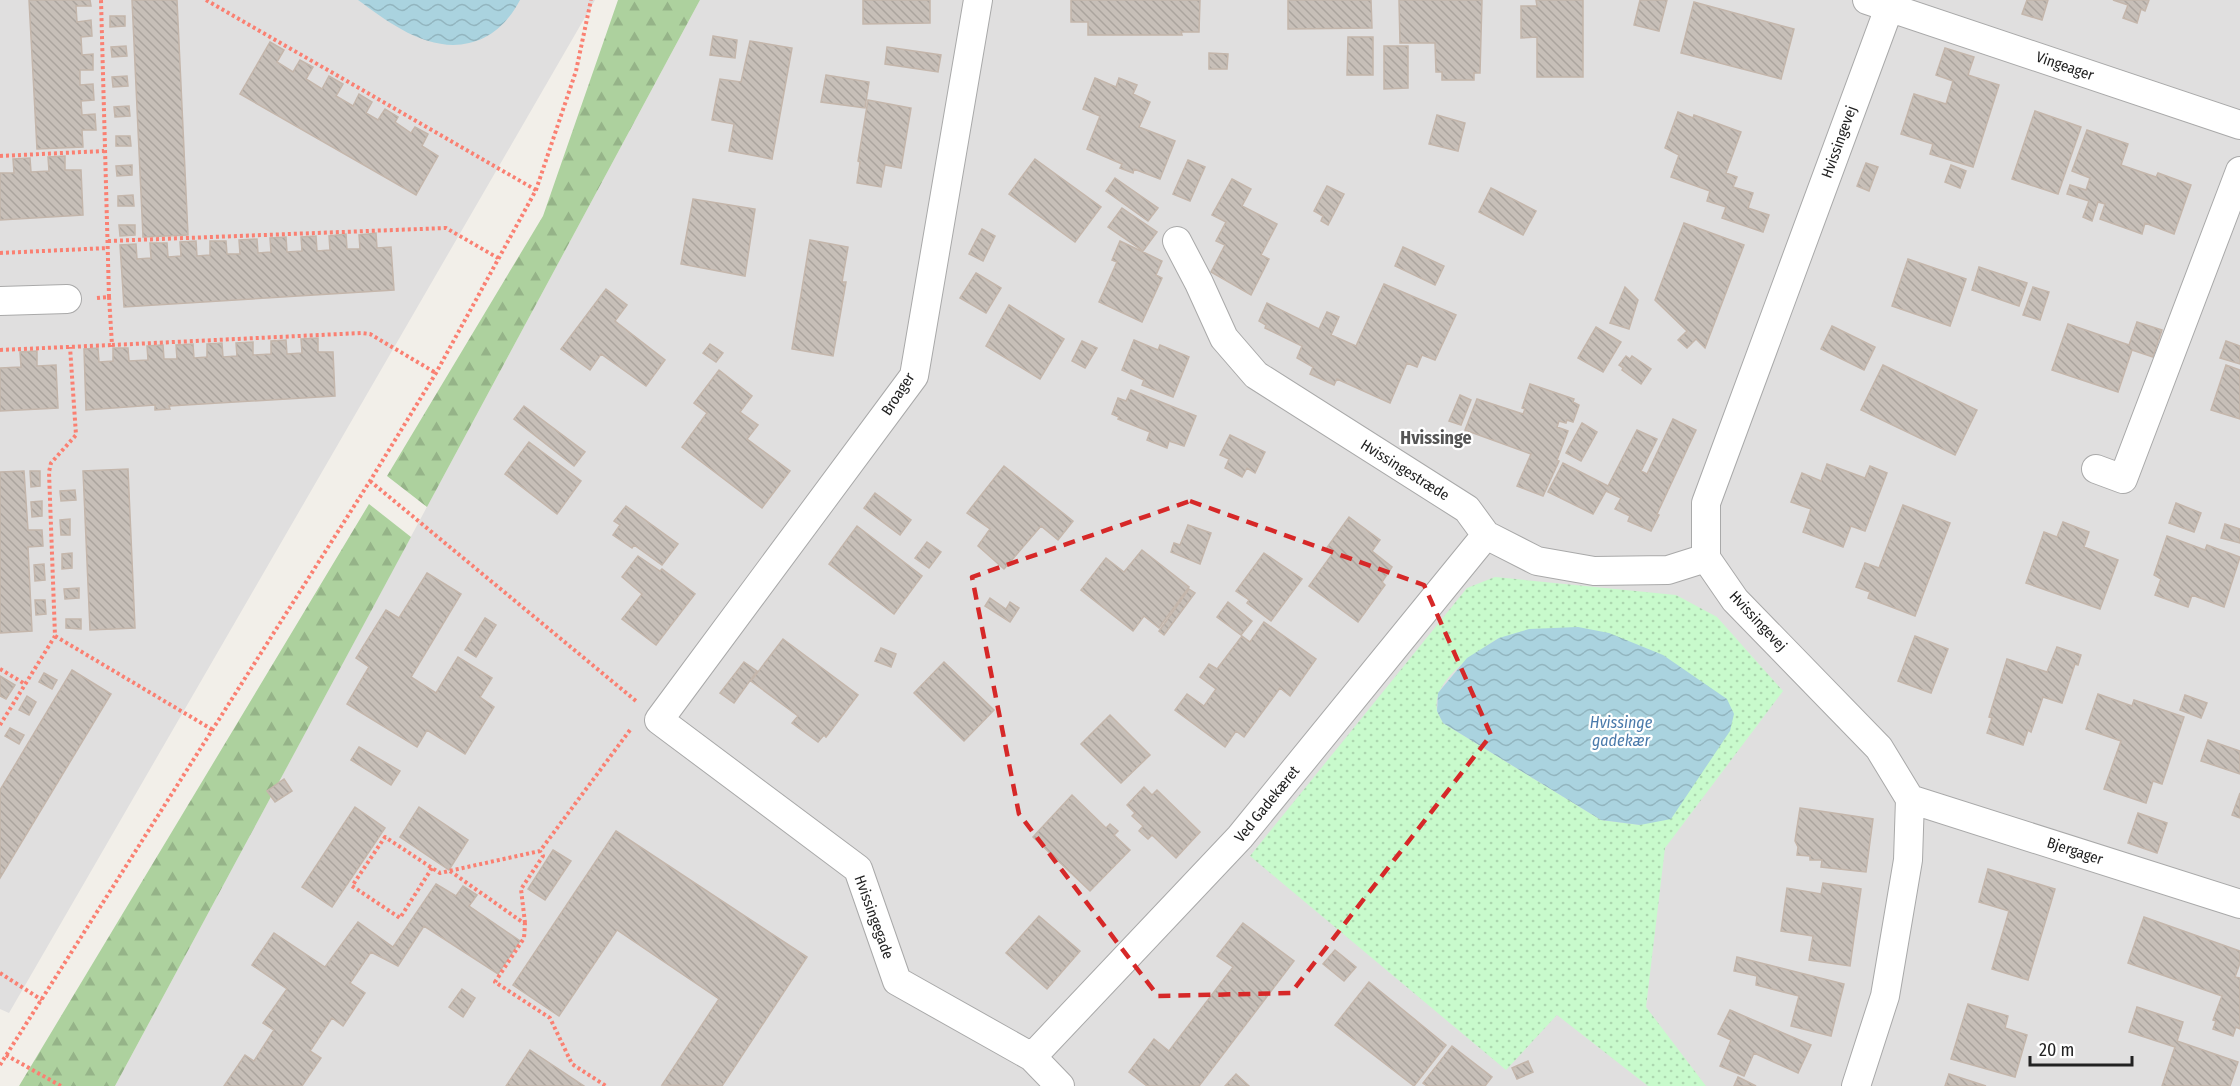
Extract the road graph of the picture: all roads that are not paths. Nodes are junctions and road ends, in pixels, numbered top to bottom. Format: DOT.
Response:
graph roads {
  1 [pos="978,0"];
  2 [pos="1883,2"];
  3 [pos="2240,125"];
  4 [pos="2240,171"];
  5 [pos="1177,241"];
  6 [pos="67,299"];
  7 [pos="0,302"];
  8 [pos="2096,470"];
  9 [pos="1485,535"];
  10 [pos="1706,558"];
  11 [pos="659,720"];
  12 [pos="1910,799"];
  13 [pos="2240,904"];
  14 [pos="1032,1057"];
  15 [pos="1060,1086"];
  16 [pos="1856,1086"];
  1 -- 11 [label="street, Broager"];
  2 -- 3 [label="street, Vingeager"];
  2 -- 10 [label="street, Hvissingevej"];
  4 -- 8 [label="street"];
  5 -- 9 [label="street, Hvissingestræde"];
  6 -- 7 [label="street"];
  9 -- 10 [label="street, Hvissingestræde"];
  9 -- 14 [label="street, Ved Gadekæret"];
  10 -- 12 [label="street, Hvissingevej"];
  11 -- 14 [label="street, Hvissingegade"];
  12 -- 13 [label="street, Bjergager"];
  12 -- 16 [label="street"];
  14 -- 15 [label="street, Hvissingegade"];
}
